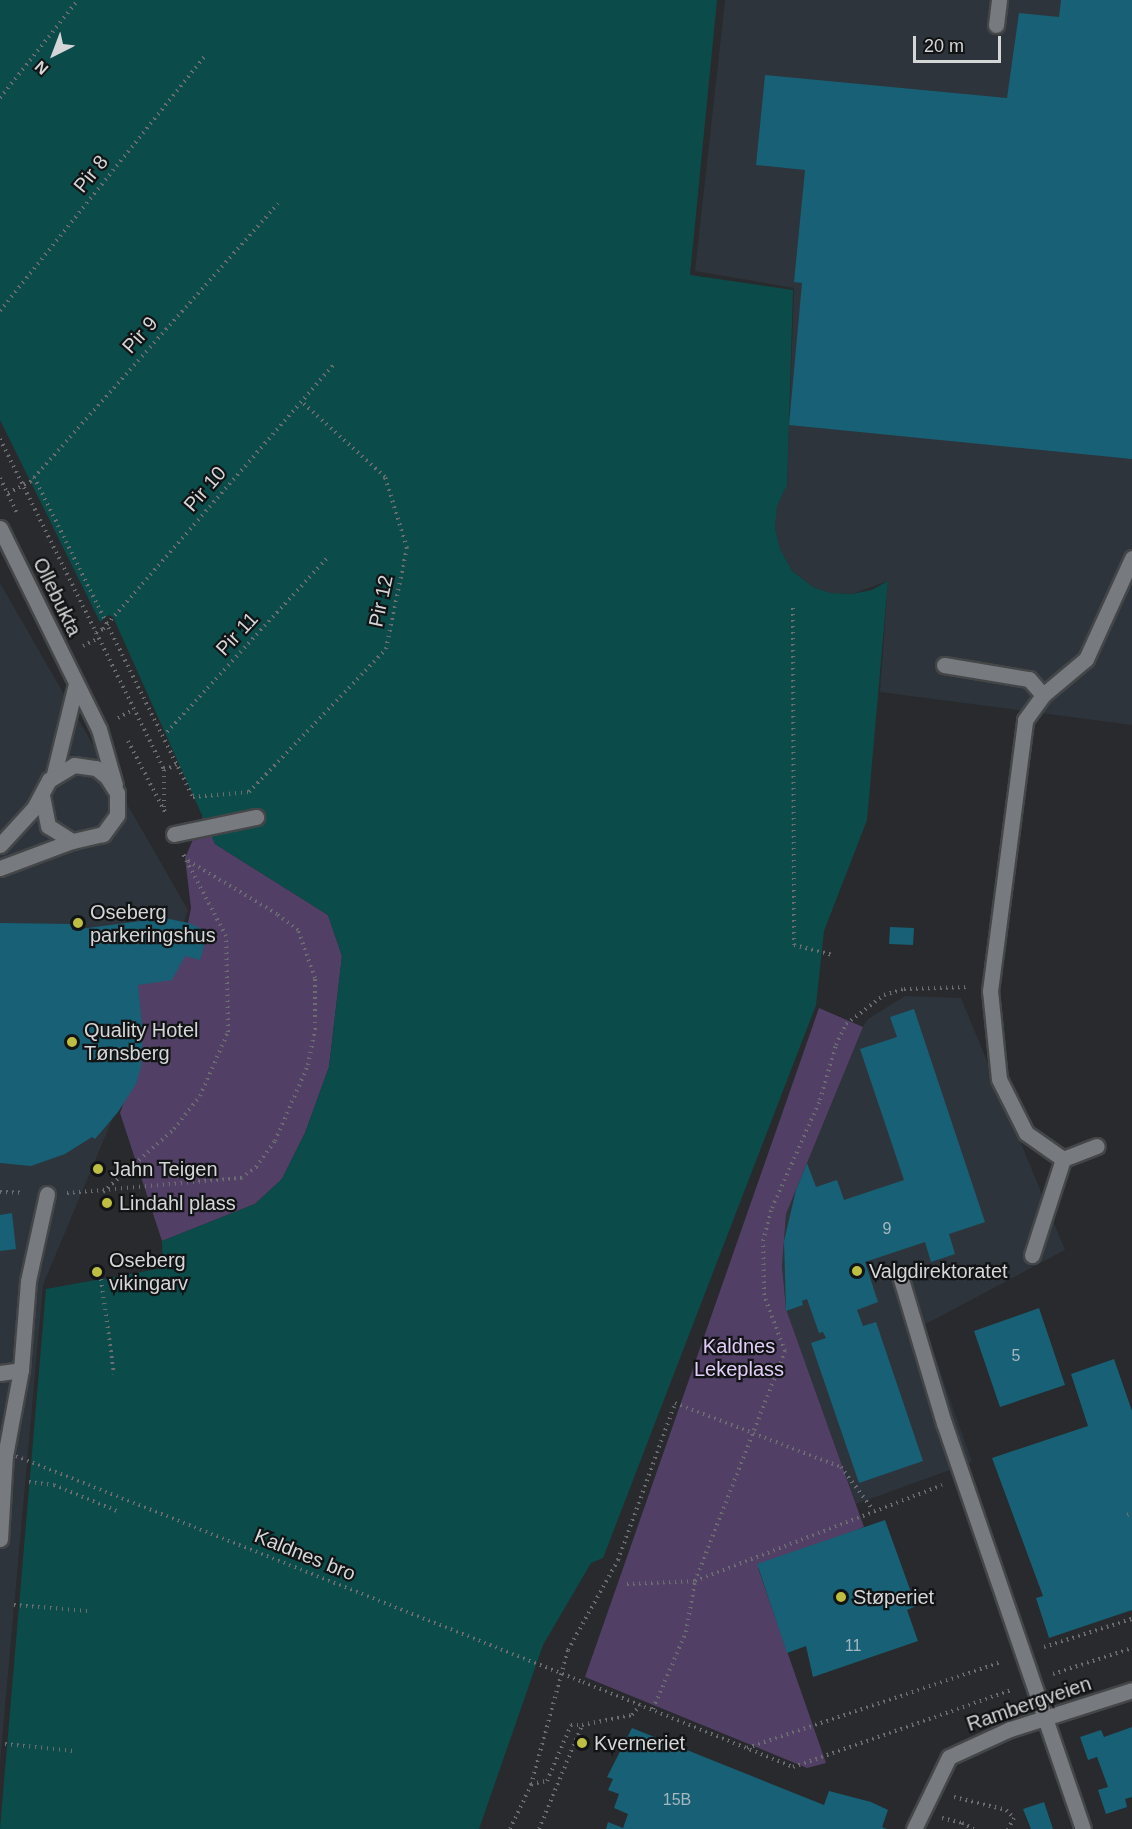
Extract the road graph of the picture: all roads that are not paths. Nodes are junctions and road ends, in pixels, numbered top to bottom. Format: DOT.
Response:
graph roads {
  1 [pos="999,0"];
  2 [pos="996,25"];
  3 [pos="2,536"];
  4 [pos="1132,558"];
  5 [pos="944,665"];
  6 [pos="76,684"];
  7 [pos="1043,695"];
  8 [pos="54,774"];
  9 [pos="117,793"];
  10 [pos="42,796"];
  11 [pos="256,817"];
  12 [pos="174,834"];
  13 [pos="72,841"];
  14 [pos="0,845"];
  15 [pos="0,867"];
  16 [pos="1097,1146"];
  17 [pos="1063,1159"];
  18 [pos="47,1194"];
  19 [pos="1032,1255"];
  20 [pos="901,1279"];
  21 [pos="21,1370"];
  22 [pos="0,1373"];
  23 [pos="7,1457"];
  24 [pos="0,1539"];
  25 [pos="1132,1690"];
  26 [pos="1046,1717"];
  27 [pos="914,1829"];
  28 [pos="1083,1829"];
  1 -- 2 [label="street"];
  3 -- 6 [label="street, Ollebukta"];
  4 -- 7 [label="street"];
  5 -- 7 [label="street"];
  6 -- 8 [label="street"];
  6 -- 9 [label="street, Ollebukta"];
  7 -- 17 [label="street"];
  8 -- 9 [label="street"];
  8 -- 10 [label="street"];
  9 -- 13 [label="street, Ollebukta"];
  10 -- 13 [label="street"];
  10 -- 14 [label="street"];
  11 -- 12 [label="street"];
  13 -- 15 [label="street, Ollebukta"];
  16 -- 17 [label="street"];
  17 -- 19 [label="street"];
  18 -- 21 [label="street"];
  20 -- 26 [label="street"];
  21 -- 22 [label="street"];
  21 -- 23 [label="street"];
  23 -- 24 [label="street"];
  25 -- 26 [label="street, Rambergveien"];
  26 -- 27 [label="street, Rambergveien"];
  26 -- 28 [label="street"];
}
